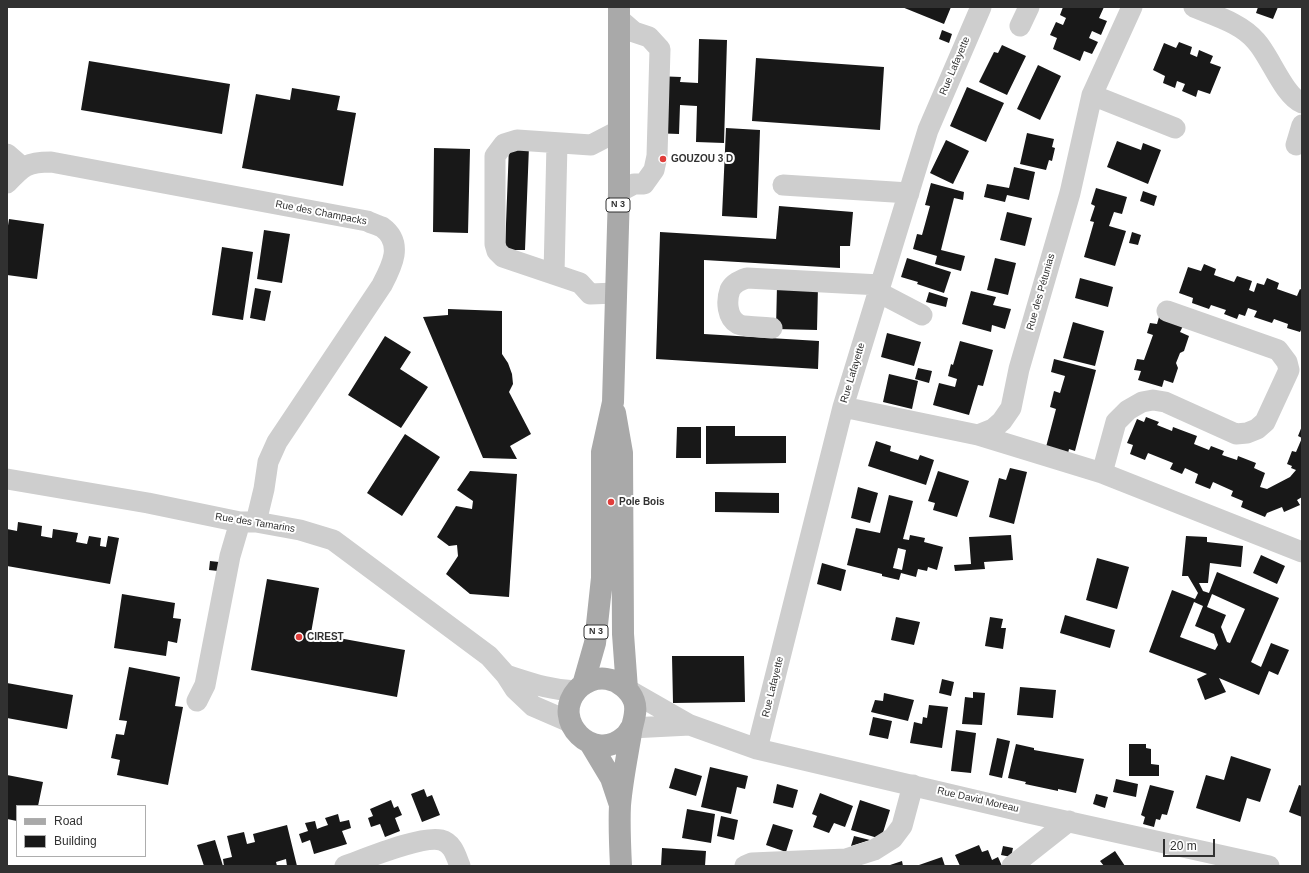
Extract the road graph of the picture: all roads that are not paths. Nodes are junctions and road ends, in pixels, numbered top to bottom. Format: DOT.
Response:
graph roads {
  1 [pos="981,7"];
  2 [pos="1029,7"];
  3 [pos="1132,7"];
  4 [pos="1194,7"];
  5 [pos="619,13"];
  6 [pos="1020,26"];
  7 [pos="1092,95"];
  8 [pos="1302,103"];
  9 [pos="1302,125"];
  10 [pos="1175,128"];
  11 [pos="618,131"];
  12 [pos="557,143"];
  13 [pos="1296,145"];
  14 [pos="14,161"];
  15 [pos="7,183"];
  16 [pos="783,185"];
  17 [pos="618,192"];
  18 [pos="909,193"];
  19 [pos="554,274"];
  20 [pos="879,288"];
  21 [pos="616,293"];
  22 [pos="1166,311"];
  23 [pos="922,315"];
  24 [pos="772,328"];
  25 [pos="613,402"];
  26 [pos="843,407"];
  27 [pos="978,434"];
  28 [pos="1102,473"];
  29 [pos="7,479"];
  30 [pos="248,522"];
  31 [pos="1302,552"];
  32 [pos="602,578"];
  33 [pos="623,634"];
  34 [pos="506,675"];
  35 [pos="580,688"];
  36 [pos="627,689"];
  37 [pos="197,701"];
  38 [pos="570,722"];
  39 [pos="690,725"];
  40 [pos="632,728"];
  41 [pos="590,743"];
  42 [pos="758,749"];
  43 [pos="913,785"];
  44 [pos="620,805"];
  45 [pos="1069,821"];
  46 [pos="345,866"];
  47 [pos="460,866"];
  48 [pos="621,866"];
  49 [pos="745,866"];
  50 [pos="1012,866"];
  51 [pos="1269,866"];
  1 -- 18 [label="street, Rue Lafayette"];
  2 -- 6 [label="street"];
  3 -- 7 [label="street, Rue des Pétunias"];
  4 -- 8 [label="street"];
  5 -- 11 [label="main road, N 3"];
  5 -- 17 [label="street"];
  7 -- 10 [label="street"];
  7 -- 27 [label="street, Rue des Pétunias"];
  9 -- 13 [label="street"];
  11 -- 12 [label="street"];
  11 -- 17 [label="main road, N 3"];
  12 -- 19 [label="street"];
  12 -- 19 [label="street"];
  14 -- 15 [label="street, Rue des Champacks"];
  14 -- 30 [label="street, Rue des Champacks"];
  16 -- 18 [label="street"];
  17 -- 21 [label="main road, N 3"];
  18 -- 20 [label="street, Rue Lafayette"];
  19 -- 21 [label="street"];
  20 -- 23 [label="street"];
  20 -- 24 [label="street"];
  20 -- 26 [label="street, Rue Lafayette"];
  21 -- 25 [label="main road, N 3"];
  22 -- 28 [label="street"];
  25 -- 32 [label="main road, N 3"];
  25 -- 33 [label="main road, N 3"];
  26 -- 27 [label="street"];
  26 -- 42 [label="street, Rue Lafayette"];
  27 -- 28 [label="street"];
  28 -- 31 [label="street"];
  29 -- 30 [label="street, Rue des Tamarins"];
  30 -- 34 [label="street, Rue des Tamarins"];
  30 -- 37 [label="street"];
  32 -- 33 [label="street"];
  32 -- 35 [label="main road, N 3"];
  33 -- 36 [label="main road, N 3"];
  34 -- 35 [label="street"];
  34 -- 38 [label="street, Rue des Tamarins"];
  35 -- 36 [label="main road"];
  35 -- 38 [label="main road"];
  36 -- 39 [label="street, Rue David Moreau"];
  36 -- 40 [label="main road"];
  38 -- 41 [label="main road"];
  39 -- 40 [label="street, Rue David Moreau"];
  39 -- 42 [label="street, Rue David Moreau"];
  40 -- 41 [label="main road"];
  40 -- 44 [label="main road"];
  41 -- 44 [label="main road"];
  42 -- 43 [label="street, Rue David Moreau"];
  43 -- 45 [label="street, Rue David Moreau"];
  43 -- 49 [label="street"];
  44 -- 48 [label="main road"];
  45 -- 50 [label="street"];
  45 -- 51 [label="street, Rue David Moreau"];
  46 -- 47 [label="street"];
}
